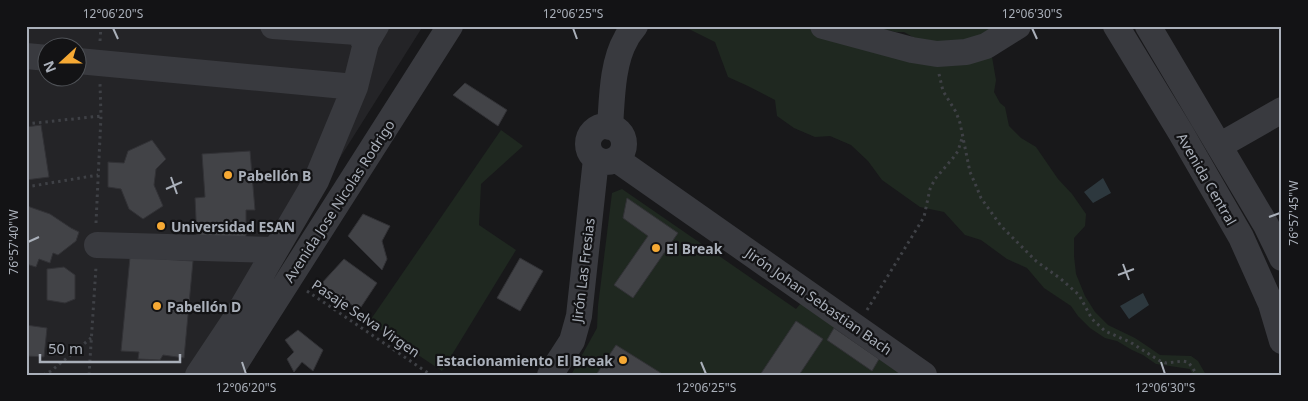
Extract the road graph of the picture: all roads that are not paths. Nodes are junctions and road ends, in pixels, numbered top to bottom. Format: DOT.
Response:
graph roads {
  1 [pos="273,26"];
  2 [pos="450,26"];
  3 [pos="635,26"];
  4 [pos="823,26"];
  5 [pos="1018,26"];
  6 [pos="1116,26"];
  7 [pos="1148,26"];
  8 [pos="371,34"];
  9 [pos="89,62"];
  10 [pos="355,87"];
  11 [pos="1282,110"];
  12 [pos="1204,120"];
  13 [pos="1181,133"];
  14 [pos="1219,146"];
  15 [pos="606,159"];
  16 [pos="97,245"];
  17 [pos="275,250"];
  18 [pos="1282,258"];
  19 [pos="1282,341"];
  20 [pos="229,374"];
  21 [pos="198,375"];
  22 [pos="550,375"];
  23 [pos="924,375"];
  1 -- 8 [label="street"];
  2 -- 20 [label="street, Avenida Jose Nicolas Rodrigo"];
  3 -- 15 [label="street, Jirón Las Fresias"];
  4 -- 5 [label="street"];
  6 -- 13 [label="street, Avenida Central"];
  7 -- 12 [label="street, Avenida Central"];
  8 -- 10 [label="street"];
  9 -- 10 [label="street"];
  10 -- 17 [label="street"];
  11 -- 14 [label="street"];
  12 -- 13 [label="street"];
  12 -- 14 [label="street, Avenida Central"];
  13 -- 19 [label="street, Avenida Central"];
  14 -- 18 [label="street, Avenida Central"];
  15 -- 22 [label="street, Jirón Las Fresias"];
  15 -- 23 [label="street, Jirón Johan Sebastian Bach"];
  16 -- 17 [label="street"];
  17 -- 21 [label="street"];
}
